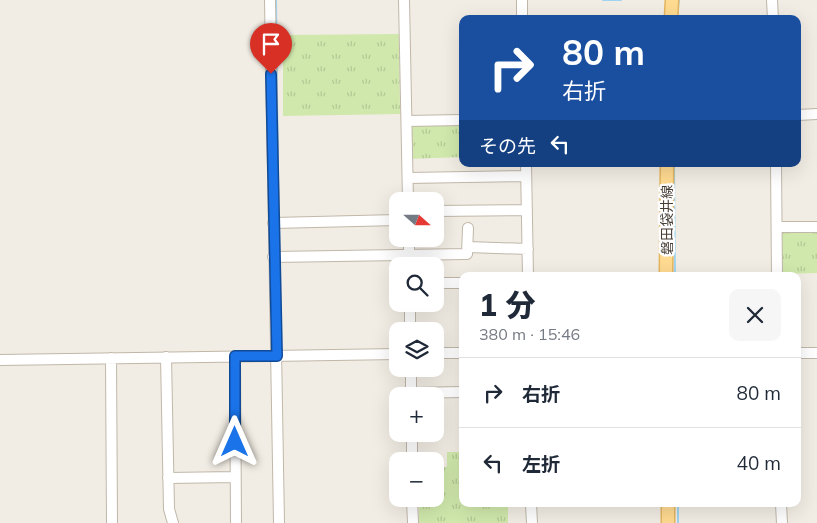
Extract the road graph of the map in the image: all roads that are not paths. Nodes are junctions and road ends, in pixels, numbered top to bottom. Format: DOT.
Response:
graph roads {
  1 [pos="270,0"];
  2 [pos="404,0"];
  3 [pos="522,0"];
  4 [pos="772,0"];
  5 [pos="522,15"];
  6 [pos="773,15"];
  7 [pos="817,114"];
  8 [pos="801,115"];
  9 [pos="459,120"];
  10 [pos="407,121"];
  11 [pos="526,167"];
  12 [pos="667,167"];
  13 [pos="776,167"];
  14 [pos="526,176"];
  15 [pos="408,178"];
  16 [pos="408,192"];
  17 [pos="527,210"];
  18 [pos="444,211"];
  19 [pos="389,220"];
  20 [pos="278,223"];
  21 [pos="817,226"];
  22 [pos="776,227"];
  23 [pos="468,228"];
  24 [pos="409,248"];
  25 [pos="468,248"];
  26 [pos="528,249"];
  27 [pos="409,254"];
  28 [pos="278,257"];
  29 [pos="528,272"];
  30 [pos="666,272"];
  31 [pos="777,272"];
  32 [pos="444,283"];
  33 [pos="459,283"];
  34 [pos="444,353"];
  35 [pos="459,353"];
  36 [pos="801,353"];
  37 [pos="817,353"];
  38 [pos="389,354"];
  39 [pos="235,356"];
  40 [pos="277,356"];
  41 [pos="166,357"];
  42 [pos="110,358"];
  43 [pos="0,360"];
  44 [pos="459,392"];
  45 [pos="444,393"];
  46 [pos="235,477"];
  47 [pos="168,478"];
  48 [pos="412,507"];
  49 [pos="531,507"];
  50 [pos="668,507"];
  51 [pos="782,507"];
  52 [pos="112,523"];
  53 [pos="173,523"];
  54 [pos="236,523"];
  55 [pos="279,523"];
  56 [pos="413,523"];
  57 [pos="532,523"];
  58 [pos="668,523"];
  59 [pos="782,523"];
  1 -- 20 [label="street"];
  2 -- 10 [label="street"];
  3 -- 5 [label="street"];
  4 -- 6 [label="street"];
  7 -- 8 [label="street"];
  9 -- 10 [label="street"];
  10 -- 15 [label="street"];
  11 -- 14 [label="street"];
  12 -- 30 [label="main road, 磐田袋井線"];
  13 -- 22 [label="street"];
  14 -- 15 [label="street"];
  14 -- 17 [label="street"];
  15 -- 16 [label="street"];
  17 -- 18 [label="street"];
  17 -- 26 [label="street"];
  19 -- 20 [label="street"];
  20 -- 28 [label="street"];
  21 -- 22 [label="street"];
  22 -- 31 [label="street"];
  23 -- 25 [label="street"];
  24 -- 27 [label="street"];
  25 -- 26 [label="street"];
  25 -- 27 [label="street"];
  26 -- 29 [label="street"];
  27 -- 28 [label="street"];
  28 -- 40 [label="street"];
  32 -- 33 [label="street"];
  34 -- 35 [label="street"];
  36 -- 37 [label="street"];
  38 -- 40 [label="street"];
  39 -- 40 [label="street"];
  39 -- 41 [label="street"];
  39 -- 46 [label="street"];
  40 -- 55 [label="street"];
  41 -- 42 [label="street"];
  41 -- 47 [label="street"];
  42 -- 43 [label="street"];
  42 -- 52 [label="street"];
  44 -- 45 [label="street"];
  46 -- 47 [label="street"];
  46 -- 54 [label="street"];
  47 -- 53 [label="street"];
  48 -- 56 [label="street"];
  49 -- 57 [label="street"];
  50 -- 58 [label="main road"];
  51 -- 59 [label="street"];
}
